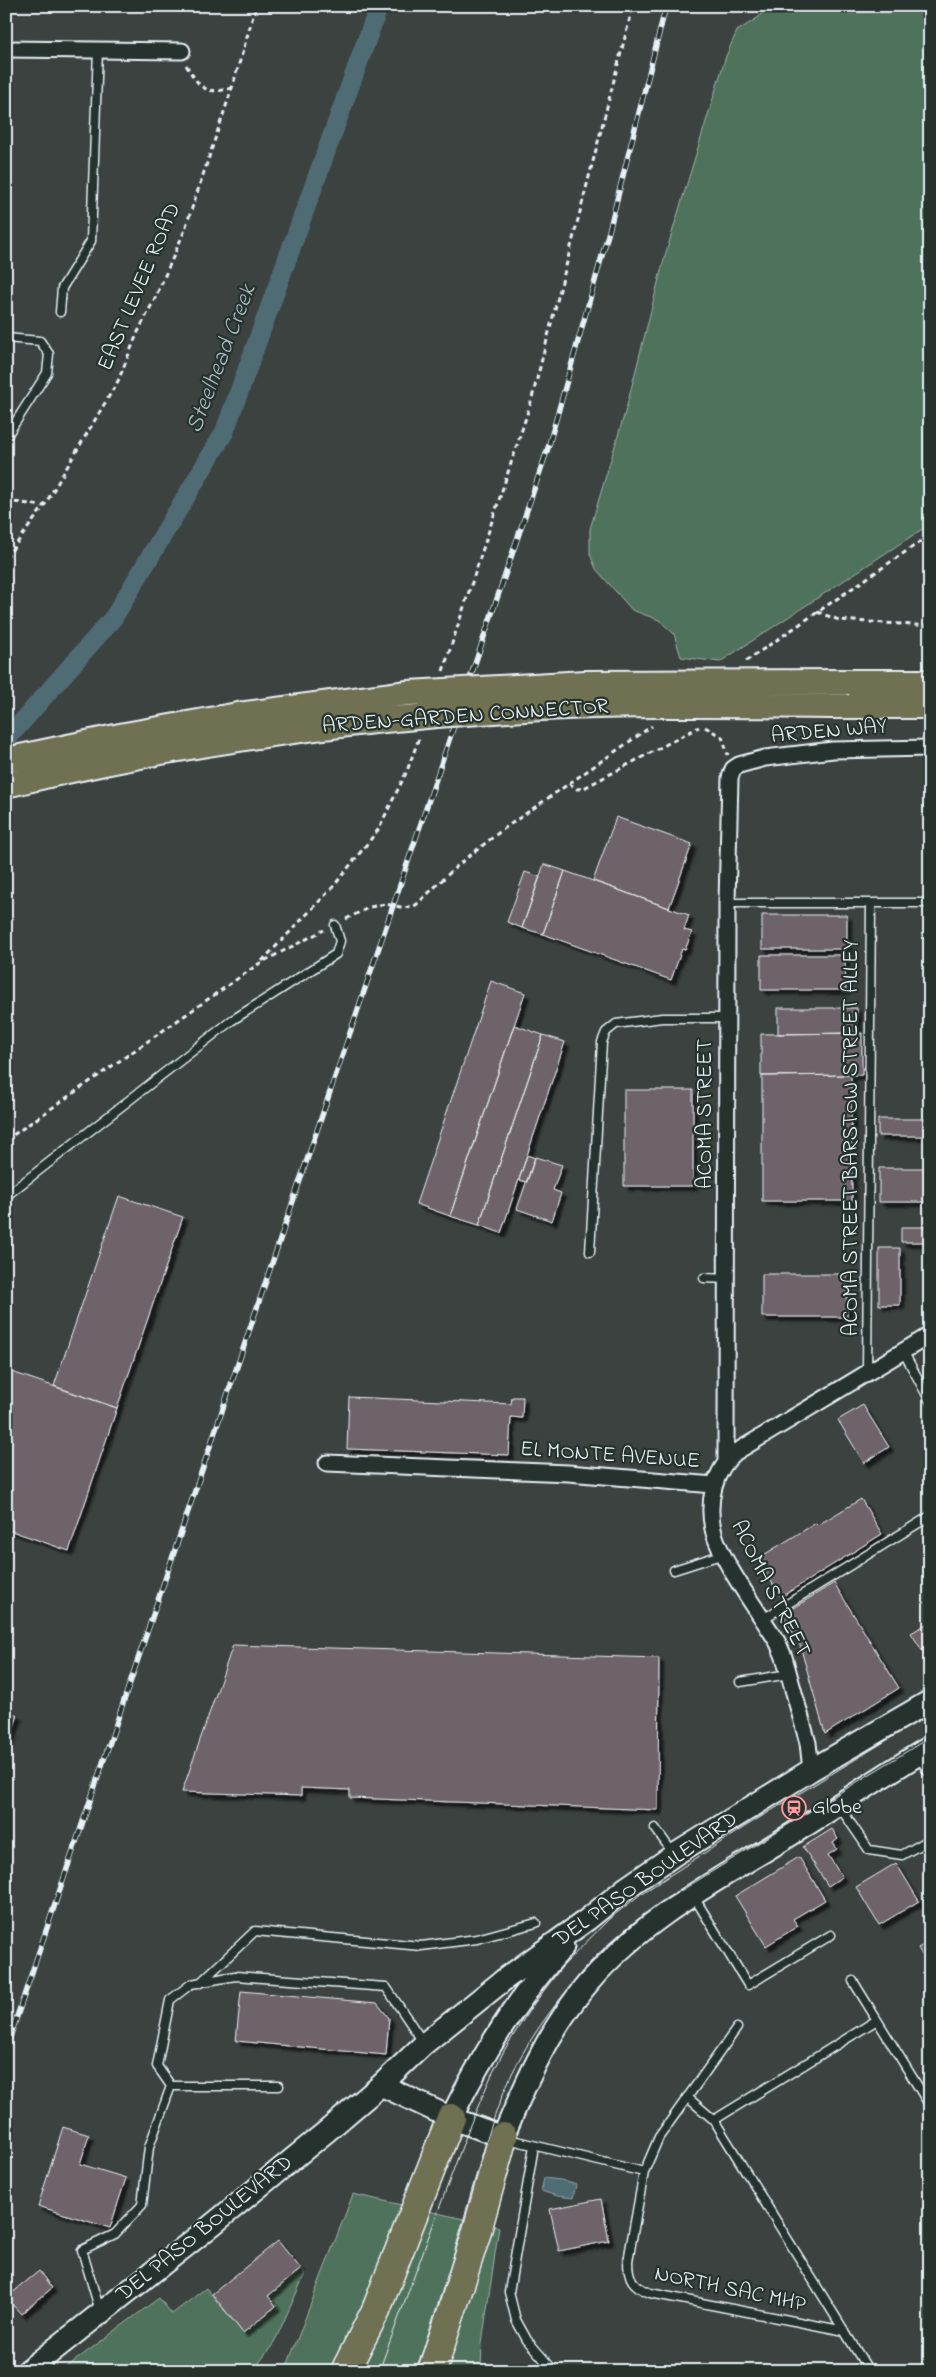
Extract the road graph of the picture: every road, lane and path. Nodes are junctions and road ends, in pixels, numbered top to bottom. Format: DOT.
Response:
graph roads {
  1 [pos="256,6"];
  2 [pos="633,6"];
  3 [pos="6,49"];
  4 [pos="98,50"];
  5 [pos="182,51"];
  6 [pos="232,88"];
  7 [pos="60,312"];
  8 [pos="6,338"];
  9 [pos="6,437"];
  10 [pos="6,501"];
  11 [pos="44,506"];
  12 [pos="6,558"];
  13 [pos="817,612"];
  14 [pos="930,626"];
  15 [pos="441,675"];
  16 [pos="930,682"];
  17 [pos="930,706"];
  18 [pos="419,736"];
  19 [pos="930,748"];
  20 [pos="6,760"];
  21 [pos="734,769"];
  22 [pos="569,783"];
  23 [pos="6,785"];
  24 [pos="727,903"];
  25 [pos="871,904"];
  26 [pos="930,904"];
  27 [pos="335,925"];
  28 [pos="728,1018"];
  29 [pos="6,1140"];
  30 [pos="6,1196"];
  31 [pos="590,1252"];
  32 [pos="704,1278"];
  33 [pos="728,1279"];
  34 [pos="930,1335"];
  35 [pos="903,1351"];
  36 [pos="867,1373"];
  37 [pos="930,1401"];
  38 [pos="726,1460"];
  39 [pos="326,1463"];
  40 [pos="714,1485"];
  41 [pos="930,1516"];
  42 [pos="724,1554"];
  43 [pos="674,1570"];
  44 [pos="763,1619"];
  45 [pos="789,1674"];
  46 [pos="740,1682"];
  47 [pos="930,1701"];
  48 [pos="927,1756"];
  49 [pos="811,1770"];
  50 [pos="838,1806"];
  51 [pos="655,1828"];
  52 [pos="930,1844"];
  53 [pos="674,1855"];
  54 [pos="692,1895"];
  55 [pos="588,1919"];
  56 [pos="536,1923"];
  57 [pos="831,1935"];
  58 [pos="853,1981"];
  59 [pos="200,1983"];
  60 [pos="877,2020"];
  61 [pos="737,2028"];
  62 [pos="424,2044"];
  63 [pos="381,2085"];
  64 [pos="171,2086"];
  65 [pos="279,2086"];
  66 [pos="688,2097"];
  67 [pos="930,2106"];
  68 [pos="451,2118"];
  69 [pos="714,2120"];
  70 [pos="503,2137"];
  71 [pos="534,2146"];
  72 [pos="644,2172"];
  73 [pos="100,2313"];
  74 [pos="845,2331"];
  75 [pos="27,2371"];
  76 [pos="345,2371"];
  77 [pos="432,2371"];
  78 [pos="554,2371"];
  79 [pos="870,2371"];
  1 -- 6 [label="path, EAST LEVEE ROAD"];
  2 -- 15 [label="path"];
  3 -- 4 [label="street"];
  4 -- 5 [label="street"];
  4 -- 7 [label="lane"];
  5 -- 6 [label="path"];
  6 -- 11 [label="path, EAST LEVEE ROAD"];
  8 -- 9 [label="lane"];
  10 -- 11 [label="path"];
  11 -- 12 [label="path, EAST LEVEE ROAD"];
  13 -- 14 [label="path"];
  16 -- 20 [label="main road, ARDEN-GARDEN CONNECTOR, bridge"];
  17 -- 23 [label="main road, ARDEN-GARDEN CONNECTOR, bridge"];
  18 -- 29 [label="path"];
  19 -- 21 [label="street, ARDEN WAY"];
  21 -- 22 [label="path"];
  21 -- 24 [label="street, ACOMA STREET"];
  24 -- 25 [label="lane"];
  24 -- 28 [label="street, ACOMA STREET"];
  25 -- 26 [label="lane"];
  25 -- 36 [label="lane, ACOMA STREET BARSTOW STREET ALLEY"];
  27 -- 30 [label="lane"];
  28 -- 31 [label="lane"];
  28 -- 33 [label="street, ACOMA STREET"];
  32 -- 33 [label="lane"];
  33 -- 38 [label="street, ACOMA STREET"];
  34 -- 35 [label="street, EL MONTE AVENUE"];
  35 -- 36 [label="street, EL MONTE AVENUE"];
  35 -- 37 [label="lane"];
  36 -- 38 [label="street, EL MONTE AVENUE"];
  38 -- 40 [label="street, EL MONTE AVENUE"];
  39 -- 40 [label="street, EL MONTE AVENUE"];
  40 -- 42 [label="street, ACOMA STREET"];
  41 -- 44 [label="lane"];
  42 -- 43 [label="lane"];
  42 -- 44 [label="street, ACOMA STREET"];
  44 -- 45 [label="street, ACOMA STREET"];
  45 -- 46 [label="lane"];
  45 -- 49 [label="street, ACOMA STREET"];
  47 -- 49 [label="main road, DEL PASO BOULEVARD"];
  48 -- 50 [label="main road, DEL PASO BOULEVARD"];
  49 -- 53 [label="main road, DEL PASO BOULEVARD"];
  50 -- 52 [label="lane"];
  50 -- 54 [label="main road, DEL PASO BOULEVARD"];
  51 -- 53 [label="lane"];
  53 -- 55 [label="main road, DEL PASO BOULEVARD"];
  54 -- 57 [label="lane"];
  54 -- 70 [label="main road, DEL PASO BOULEVARD"];
  55 -- 62 [label="main road, DEL PASO BOULEVARD"];
  55 -- 68 [label="main road"];
  56 -- 59 [label="lane"];
  58 -- 60 [label="lane"];
  59 -- 62 [label="lane"];
  59 -- 64 [label="lane"];
  60 -- 67 [label="lane"];
  60 -- 69 [label="lane"];
  61 -- 66 [label="lane, NORTH SAC MHP"];
  62 -- 63 [label="main road, DEL PASO BOULEVARD"];
  63 -- 68 [label="main road"];
  63 -- 73 [label="main road, DEL PASO BOULEVARD"];
  64 -- 65 [label="lane"];
  64 -- 73 [label="lane"];
  66 -- 69 [label="lane, NORTH SAC MHP"];
  66 -- 72 [label="lane, NORTH SAC MHP"];
  68 -- 70 [label="main road"];
  68 -- 76 [label="highway"];
  69 -- 74 [label="lane, NORTH SAC MHP"];
  70 -- 71 [label="lane"];
  70 -- 77 [label="highway"];
  71 -- 72 [label="lane"];
  71 -- 78 [label="lane"];
  72 -- 74 [label="lane, NORTH SAC MHP"];
  73 -- 75 [label="main road, DEL PASO BOULEVARD"];
  74 -- 79 [label="lane, NORTH SAC MHP"];
}
